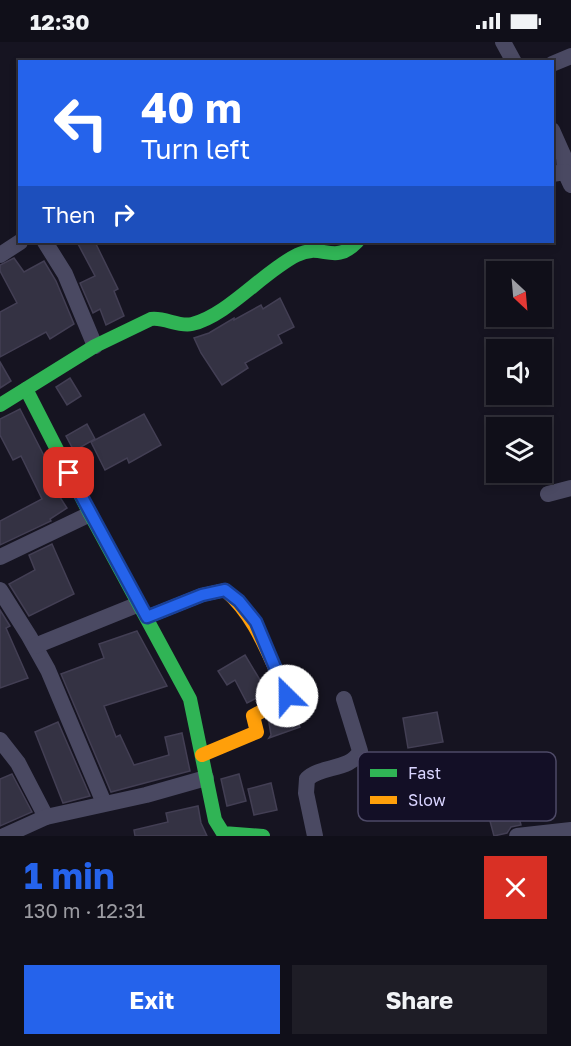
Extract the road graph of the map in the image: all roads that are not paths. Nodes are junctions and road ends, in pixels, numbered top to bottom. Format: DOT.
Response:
graph roads {
  1 [pos="503,42"];
  2 [pos="571,56"];
  3 [pos="513,60"];
  4 [pos="554,63"];
  5 [pos="554,134"];
  6 [pos="563,177"];
  7 [pos="18,243"];
  8 [pos="46,243"];
  9 [pos="356,243"];
  10 [pos="0,255"];
  11 [pos="95,346"];
  12 [pos="26,389"];
  13 [pos="0,405"];
  14 [pos="571,488"];
  15 [pos="548,494"];
  16 [pos="90,514"];
  17 [pos="0,557"];
  18 [pos="0,590"];
  19 [pos="143,610"];
  20 [pos="35,646"];
  21 [pos="344,699"];
  22 [pos="0,740"];
  23 [pos="360,752"];
  24 [pos="202,755"];
  25 [pos="358,755"];
  26 [pos="206,778"];
  27 [pos="104,803"];
  28 [pos="46,817"];
  29 [pos="571,830"];
  30 [pos="4,836"];
  31 [pos="263,836"];
  32 [pos="315,836"];
  33 [pos="517,836"];
  1 -- 3 [label="street"];
  2 -- 4 [label="street"];
  5 -- 6 [label="street"];
  7 -- 10 [label="street"];
  8 -- 11 [label="street"];
  9 -- 11 [label="street"];
  11 -- 12 [label="street"];
  12 -- 13 [label="street"];
  12 -- 16 [label="street"];
  14 -- 15 [label="street"];
  16 -- 17 [label="street"];
  16 -- 19 [label="street"];
  18 -- 20 [label="street"];
  19 -- 20 [label="street"];
  19 -- 24 [label="street"];
  19 -- 24 [label="street"];
  20 -- 27 [label="street"];
  21 -- 23 [label="street"];
  22 -- 28 [label="street"];
  24 -- 26 [label="street"];
  25 -- 32 [label="street"];
  26 -- 27 [label="street"];
  26 -- 31 [label="street"];
  27 -- 28 [label="street"];
  28 -- 30 [label="street"];
  29 -- 33 [label="street"];
}
